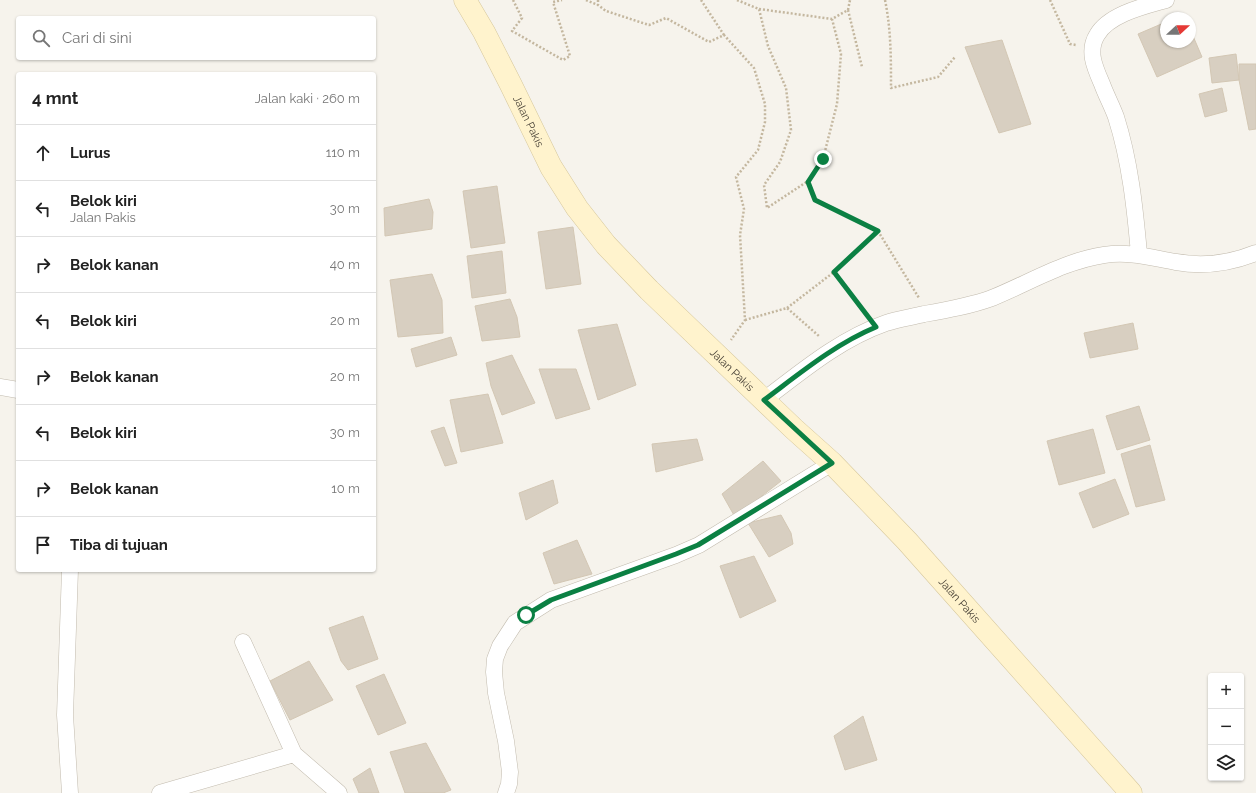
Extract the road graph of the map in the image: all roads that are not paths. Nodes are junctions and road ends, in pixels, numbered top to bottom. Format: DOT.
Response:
graph roads {
  1 [pos="465,0"];
  2 [pos="1166,0"];
  3 [pos="1256,252"];
  4 [pos="1139,254"];
  5 [pos="0,387"];
  6 [pos="16,390"];
  7 [pos="764,400"];
  8 [pos="832,463"];
  9 [pos="70,572"];
  10 [pos="243,642"];
  11 [pos="294,754"];
  12 [pos="70,793"];
  13 [pos="160,793"];
  14 [pos="339,793"];
  15 [pos="506,793"];
  16 [pos="1131,793"];
  1 -- 7 [label="street, Jalan Pakis"];
  2 -- 4 [label="street"];
  3 -- 4 [label="street"];
  4 -- 7 [label="street"];
  5 -- 6 [label="street"];
  7 -- 8 [label="street, Jalan Pakis"];
  8 -- 15 [label="street"];
  8 -- 16 [label="street, Jalan Pakis"];
  9 -- 12 [label="street"];
  10 -- 11 [label="street"];
  11 -- 13 [label="street"];
  11 -- 14 [label="street"];
}
